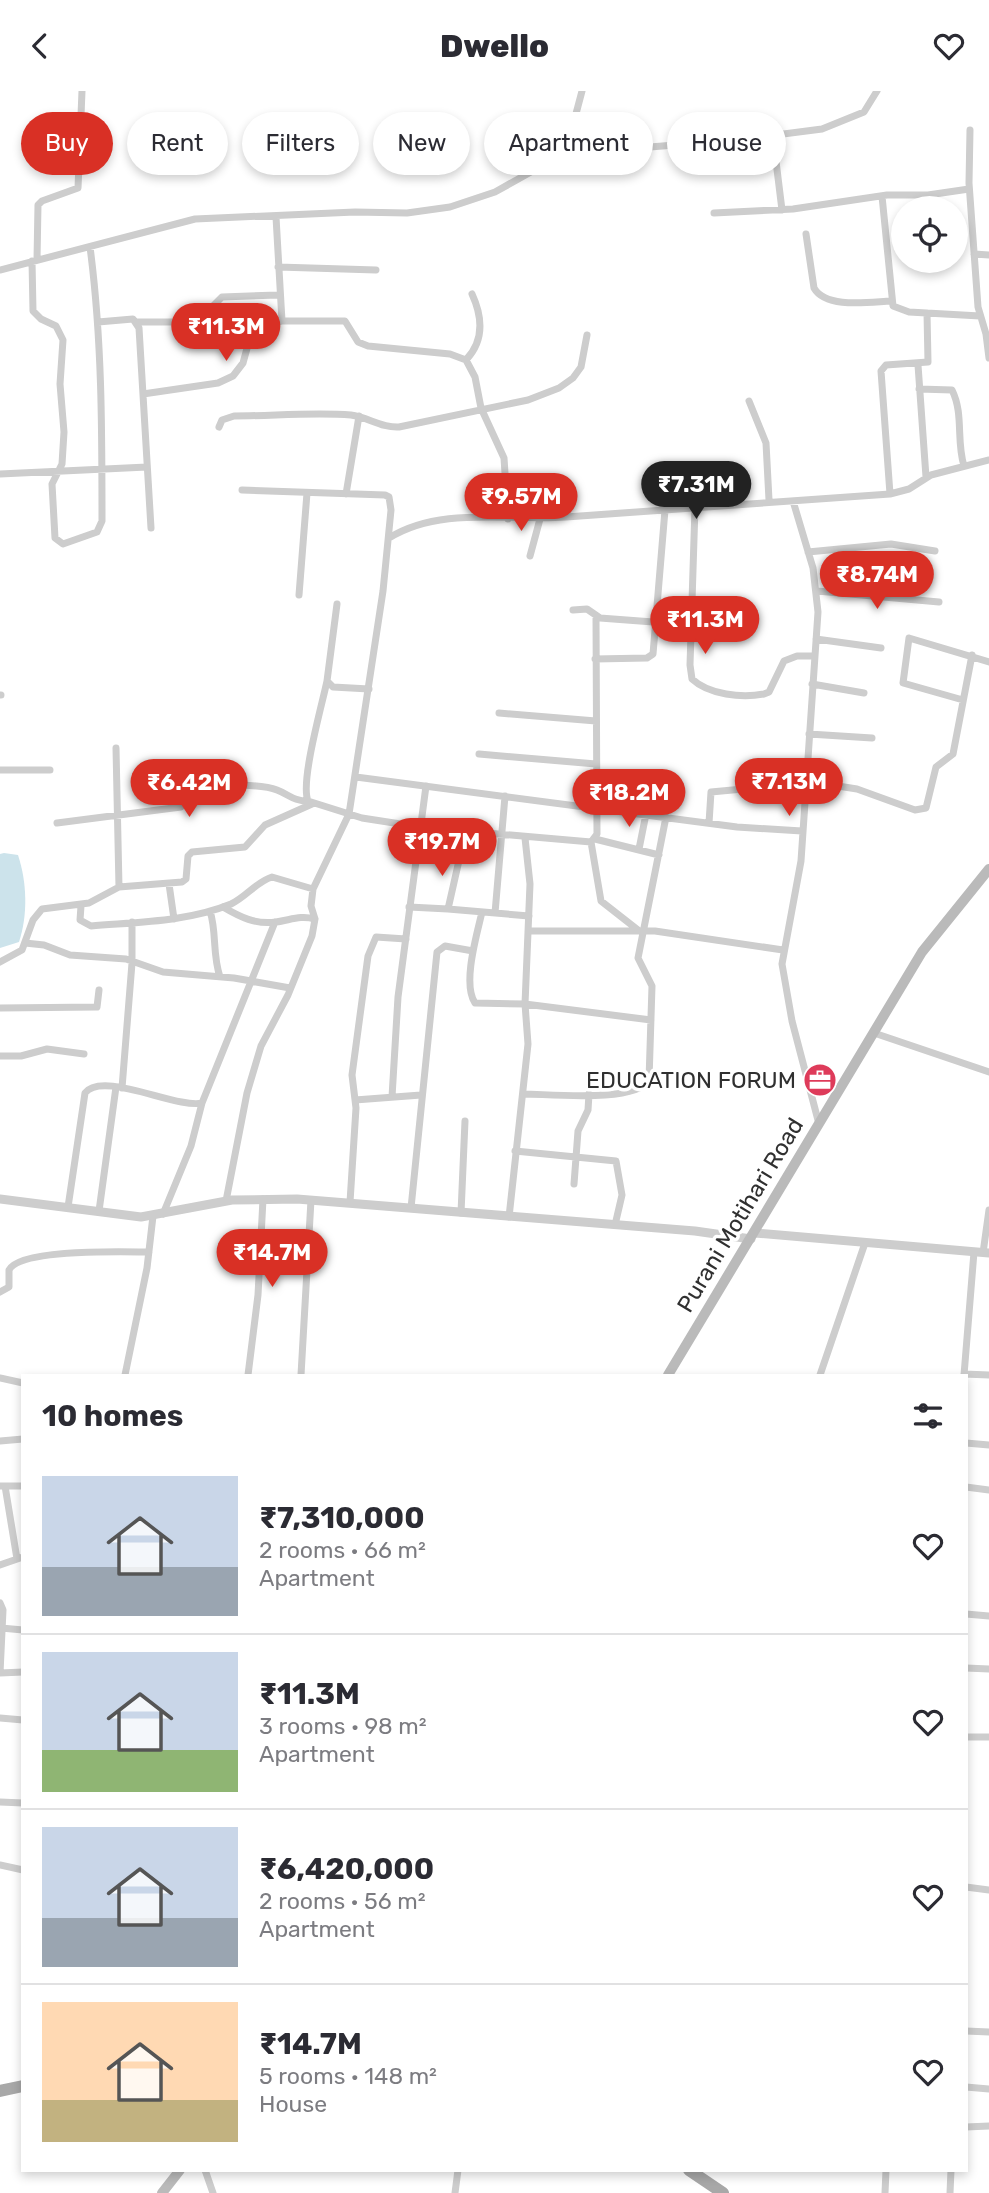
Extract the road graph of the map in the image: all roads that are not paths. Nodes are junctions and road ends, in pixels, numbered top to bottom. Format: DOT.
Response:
graph roads {
  1 [pos="82,91"];
  2 [pos="582,91"];
  3 [pos="877,91"];
  4 [pos="575,112"];
  5 [pos="970,130"];
  6 [pos="786,134"];
  7 [pos="523,175"];
  8 [pos="778,175"];
  9 [pos="969,189"];
  10 [pos="882,196"];
  11 [pos="782,210"];
  12 [pos="714,213"];
  13 [pos="275,217"];
  14 [pos="806,234"];
  15 [pos="90,247"];
  16 [pos="974,254"];
  17 [pos="989,255"];
  18 [pos="34,261"];
  19 [pos="278,267"];
  20 [pos="0,269"];
  21 [pos="376,269"];
  22 [pos="278,295"];
  23 [pos="472,295"];
  24 [pos="891,302"];
  25 [pos="927,313"];
  26 [pos="980,316"];
  27 [pos="282,321"];
  28 [pos="98,322"];
  29 [pos="137,322"];
  30 [pos="587,335"];
  31 [pos="989,358"];
  32 [pos="466,361"];
  33 [pos="918,365"];
  34 [pos="919,389"];
  35 [pos="144,394"];
  36 [pos="749,401"];
  37 [pos="481,408"];
  38 [pos="359,416"];
  39 [pos="219,427"];
  40 [pos="989,460"];
  41 [pos="964,466"];
  42 [pos="147,467"];
  43 [pos="102,471"];
  44 [pos="0,474"];
  45 [pos="57,474"];
  46 [pos="926,477"];
  47 [pos="242,490"];
  48 [pos="307,492"];
  49 [pos="346,494"];
  50 [pos="890,494"];
  51 [pos="769,500"];
  52 [pos="793,501"];
  53 [pos="695,507"];
  54 [pos="665,510"];
  55 [pos="508,519"];
  56 [pos="540,519"];
  57 [pos="151,528"];
  58 [pos="389,538"];
  59 [pos="935,551"];
  60 [pos="807,552"];
  61 [pos="530,556"];
  62 [pos="817,591"];
  63 [pos="299,595"];
  64 [pos="939,602"];
  65 [pos="337,604"];
  66 [pos="573,610"];
  67 [pos="596,616"];
  68 [pos="658,621"];
  69 [pos="693,625"];
  70 [pos="816,639"];
  71 [pos="881,648"];
  72 [pos="972,655"];
  73 [pos="814,656"];
  74 [pos="595,659"];
  75 [pos="989,662"];
  76 [pos="327,681"];
  77 [pos="812,684"];
  78 [pos="369,689"];
  79 [pos="864,693"];
  80 [pos="963,700"];
  81 [pos="499,713"];
  82 [pos="596,721"];
  83 [pos="809,734"];
  84 [pos="872,738"];
  85 [pos="116,748"];
  86 [pos="479,754"];
  87 [pos="596,764"];
  88 [pos="0,770"];
  89 [pos="50,770"];
  90 [pos="356,777"];
  91 [pos="806,781"];
  92 [pos="426,786"];
  93 [pos="743,789"];
  94 [pos="505,796"];
  95 [pos="310,803"];
  96 [pos="597,807"];
  97 [pos="349,814"];
  98 [pos="646,814"];
  99 [pos="116,816"];
  100 [pos="666,817"];
  101 [pos="57,823"];
  102 [pos="709,823"];
  103 [pos="420,827"];
  104 [pos="457,831"];
  105 [pos="803,831"];
  106 [pos="502,835"];
  107 [pos="525,838"];
  108 [pos="593,841"];
  109 [pos="639,849"];
  110 [pos="659,855"];
  111 [pos="989,869"];
  112 [pos="169,884"];
  113 [pos="118,887"];
  114 [pos="313,889"];
  115 [pos="81,905"];
  116 [pos="223,907"];
  117 [pos="410,907"];
  118 [pos="448,909"];
  119 [pos="210,911"];
  120 [pos="481,912"];
  121 [pos="495,913"];
  122 [pos="529,916"];
  123 [pos="174,919"];
  124 [pos="315,919"];
  125 [pos="132,922"];
  126 [pos="275,922"];
  127 [pos="642,930"];
  128 [pos="529,931"];
  129 [pos="406,939"];
  130 [pos="25,943"];
  131 [pos="783,950"];
  132 [pos="473,951"];
  133 [pos="0,962"];
  134 [pos="132,963"];
  135 [pos="220,977"];
  136 [pos="253,981"];
  137 [pos="290,988"];
  138 [pos="99,990"];
  139 [pos="525,1004"];
  140 [pos="0,1008"];
  141 [pos="651,1020"];
  142 [pos="874,1033"];
  143 [pos="84,1054"];
  144 [pos="0,1056"];
  145 [pos="989,1072"];
  146 [pos="119,1088"];
  147 [pos="524,1094"];
  148 [pos="589,1094"];
  149 [pos="421,1095"];
  150 [pos="392,1097"];
  151 [pos="355,1100"];
  152 [pos="202,1103"];
  153 [pos="465,1121"];
  154 [pos="819,1124"];
  155 [pos="515,1151"];
  156 [pos="576,1156"];
  157 [pos="574,1184"];
  158 [pos="0,1199"];
  159 [pos="262,1199"];
  160 [pos="311,1200"];
  161 [pos="226,1201"];
  162 [pos="351,1202"];
  163 [pos="68,1207"];
  164 [pos="411,1208"];
  165 [pos="989,1210"];
  166 [pos="99,1211"];
  167 [pos="461,1213"];
  168 [pos="158,1215"];
  169 [pos="509,1217"];
  170 [pos="615,1225"];
  171 [pos="753,1236"];
  172 [pos="865,1243"];
  173 [pos="149,1252"];
  174 [pos="982,1252"];
  175 [pos="0,1292"];
  176 [pos="125,1374"];
  177 [pos="248,1374"];
  178 [pos="301,1374"];
  179 [pos="669,1374"];
  180 [pos="820,1374"];
  181 [pos="964,1374"];
  182 [pos="968,1375"];
  183 [pos="989,1375"];
  184 [pos="0,1378"];
  185 [pos="21,1383"];
  186 [pos="21,1439"];
  187 [pos="0,1441"];
  188 [pos="968,1443"];
  189 [pos="989,1445"];
  190 [pos="3,1486"];
  191 [pos="21,1486"];
  192 [pos="968,1487"];
  193 [pos="989,1490"];
  194 [pos="20,1558"];
  195 [pos="0,1565"];
  196 [pos="0,1603"];
  197 [pos="968,1614"];
  198 [pos="989,1616"];
  199 [pos="1,1628"];
  200 [pos="21,1629"];
  201 [pos="968,1668"];
  202 [pos="989,1669"];
  203 [pos="21,1672"];
  204 [pos="0,1718"];
  205 [pos="21,1720"];
  206 [pos="968,1737"];
  207 [pos="989,1737"];
  208 [pos="0,1802"];
  209 [pos="21,1803"];
  210 [pos="0,1865"];
  211 [pos="21,1870"];
  212 [pos="968,1887"];
  213 [pos="989,1890"];
  214 [pos="968,2031"];
  215 [pos="989,2032"];
  216 [pos="21,2086"];
  217 [pos="968,2087"];
  218 [pos="989,2089"];
  219 [pos="0,2091"];
  220 [pos="989,2126"];
  221 [pos="968,2127"];
  222 [pos="178,2172"];
  223 [pos="206,2172"];
  224 [pos="458,2172"];
  225 [pos="692,2172"];
  226 [pos="886,2172"];
  227 [pos="951,2172"];
  228 [pos="162,2193"];
  229 [pos="213,2193"];
  230 [pos="456,2193"];
  231 [pos="723,2193"];
  232 [pos="885,2193"];
  233 [pos="950,2193"];
  1 -- 18 [label="street"];
  2 -- 4 [label="street"];
  3 -- 6 [label="street"];
  5 -- 9 [label="street"];
  7 -- 13 [label="street"];
  8 -- 11 [label="street"];
  9 -- 10 [label="street"];
  9 -- 16 [label="street"];
  10 -- 11 [label="street"];
  10 -- 24 [label="street"];
  11 -- 12 [label="street"];
  13 -- 15 [label="street"];
  13 -- 19 [label="street"];
  14 -- 24 [label="street"];
  15 -- 18 [label="street"];
  15 -- 28 [label="street"];
  16 -- 17 [label="street"];
  16 -- 26 [label="street"];
  18 -- 20 [label="street"];
  18 -- 45 [label="street"];
  19 -- 21 [label="street"];
  19 -- 22 [label="street"];
  22 -- 27 [label="street"];
  22 -- 29 [label="street"];
  23 -- 32 [label="street"];
  24 -- 25 [label="street"];
  25 -- 26 [label="street"];
  25 -- 33 [label="street"];
  26 -- 31 [label="street"];
  27 -- 32 [label="street"];
  27 -- 35 [label="street"];
  28 -- 29 [label="street"];
  28 -- 43 [label="street"];
  29 -- 35 [label="street"];
  30 -- 37 [label="street"];
  32 -- 37 [label="street"];
  33 -- 34 [label="street"];
  33 -- 50 [label="street"];
  34 -- 41 [label="street"];
  34 -- 46 [label="street"];
  35 -- 42 [label="street"];
  36 -- 51 [label="street"];
  37 -- 38 [label="street"];
  37 -- 55 [label="street"];
  38 -- 39 [label="street"];
  38 -- 49 [label="street"];
  40 -- 41 [label="street"];
  41 -- 46 [label="street"];
  42 -- 43 [label="street"];
  42 -- 57 [label="street"];
  43 -- 45 [label="street"];
  43 -- 45 [label="street"];
  44 -- 45 [label="street"];
  46 -- 50 [label="street"];
  47 -- 48 [label="street"];
  48 -- 49 [label="street"];
  48 -- 63 [label="street"];
  49 -- 58 [label="street"];
  50 -- 52 [label="street"];
  51 -- 52 [label="street"];
  51 -- 53 [label="street"];
  52 -- 60 [label="street"];
  53 -- 54 [label="street"];
  53 -- 69 [label="street"];
  54 -- 56 [label="street"];
  54 -- 68 [label="street"];
  55 -- 56 [label="street"];
  55 -- 58 [label="street"];
  56 -- 61 [label="street"];
  58 -- 78 [label="street"];
  59 -- 60 [label="street"];
  60 -- 62 [label="street"];
  62 -- 64 [label="street"];
  62 -- 70 [label="street"];
  65 -- 76 [label="street"];
  66 -- 67 [label="street"];
  67 -- 68 [label="street"];
  67 -- 74 [label="street"];
  68 -- 69 [label="street"];
  68 -- 74 [label="street"];
  69 -- 73 [label="street"];
  70 -- 71 [label="street"];
  70 -- 73 [label="street"];
  72 -- 75 [label="street"];
  72 -- 80 [label="street"];
  72 -- 80 [label="street"];
  73 -- 77 [label="street"];
  74 -- 82 [label="street"];
  76 -- 78 [label="street"];
  76 -- 95 [label="street"];
  77 -- 79 [label="street"];
  77 -- 83 [label="street"];
  78 -- 90 [label="street"];
  80 -- 91 [label="street"];
  81 -- 82 [label="street"];
  82 -- 87 [label="street"];
  83 -- 84 [label="street"];
  83 -- 91 [label="street"];
  85 -- 99 [label="street"];
  86 -- 87 [label="street"];
  87 -- 96 [label="street"];
  88 -- 89 [label="street"];
  90 -- 92 [label="street"];
  90 -- 97 [label="street"];
  91 -- 105 [label="street"];
  92 -- 94 [label="street"];
  92 -- 103 [label="street"];
  93 -- 102 [label="street"];
  94 -- 96 [label="street"];
  94 -- 106 [label="street"];
  95 -- 97 [label="street"];
  95 -- 99 [label="street"];
  95 -- 112 [label="street"];
  96 -- 98 [label="street"];
  96 -- 108 [label="street"];
  97 -- 103 [label="street"];
  97 -- 114 [label="street"];
  98 -- 100 [label="street"];
  98 -- 109 [label="street"];
  99 -- 101 [label="street"];
  99 -- 113 [label="street"];
  100 -- 102 [label="street"];
  100 -- 110 [label="street"];
  102 -- 105 [label="street"];
  103 -- 104 [label="street"];
  103 -- 117 [label="street"];
  104 -- 106 [label="street"];
  104 -- 118 [label="street"];
  105 -- 131 [label="street"];
  106 -- 107 [label="street"];
  106 -- 121 [label="street"];
  107 -- 108 [label="street"];
  107 -- 122 [label="street"];
  108 -- 109 [label="street"];
  108 -- 127 [label="street"];
  109 -- 110 [label="street"];
  110 -- 127 [label="street"];
  111 -- 142 [label="main road, Purani Motihari Road"];
  112 -- 113 [label="street"];
  112 -- 123 [label="street"];
  113 -- 115 [label="street"];
  114 -- 116 [label="street"];
  114 -- 124 [label="street"];
  115 -- 125 [label="street"];
  115 -- 130 [label="street"];
  116 -- 119 [label="street"];
  116 -- 126 [label="street"];
  117 -- 118 [label="street"];
  117 -- 129 [label="street"];
  118 -- 120 [label="street"];
  119 -- 123 [label="street"];
  119 -- 135 [label="street"];
  120 -- 121 [label="street"];
  120 -- 132 [label="street"];
  121 -- 122 [label="street"];
  122 -- 128 [label="street"];
  123 -- 125 [label="street"];
  124 -- 126 [label="street"];
  124 -- 137 [label="street"];
  125 -- 134 [label="street"];
  126 -- 136 [label="street"];
  127 -- 128 [label="street"];
  127 -- 131 [label="street"];
  127 -- 141 [label="street"];
  128 -- 139 [label="street"];
  129 -- 150 [label="street"];
  129 -- 151 [label="street"];
  130 -- 133 [label="street"];
  130 -- 134 [label="street"];
  131 -- 154 [label="street"];
  132 -- 139 [label="street"];
  132 -- 149 [label="street"];
  134 -- 135 [label="street"];
  134 -- 146 [label="street"];
  135 -- 136 [label="street"];
  136 -- 137 [label="street"];
  136 -- 152 [label="street"];
  137 -- 161 [label="street"];
  138 -- 140 [label="street"];
  139 -- 141 [label="street"];
  139 -- 147 [label="street"];
  141 -- 148 [label="street"];
  142 -- 145 [label="street"];
  142 -- 154 [label="main road, Purani Motihari Road"];
  143 -- 144 [label="street"];
  146 -- 152 [label="street"];
  146 -- 163 [label="street"];
  146 -- 166 [label="street"];
  147 -- 148 [label="street"];
  147 -- 155 [label="street"];
  148 -- 156 [label="street"];
  149 -- 150 [label="street"];
  149 -- 164 [label="street"];
  150 -- 151 [label="street"];
  151 -- 162 [label="street"];
  152 -- 168 [label="street"];
  153 -- 167 [label="street"];
  154 -- 171 [label="main road, Purani Motihari Road"];
  155 -- 156 [label="street"];
  155 -- 169 [label="street"];
  156 -- 157 [label="street"];
  156 -- 170 [label="street"];
  158 -- 163 [label="street"];
  159 -- 160 [label="street"];
  159 -- 161 [label="street"];
  159 -- 177 [label="street"];
  160 -- 162 [label="street"];
  160 -- 178 [label="street"];
  161 -- 168 [label="street"];
  162 -- 164 [label="street"];
  163 -- 166 [label="street"];
  164 -- 167 [label="street"];
  165 -- 174 [label="street"];
  166 -- 168 [label="street"];
  167 -- 169 [label="street"];
  168 -- 173 [label="street"];
  169 -- 170 [label="street"];
  170 -- 171 [label="street"];
  171 -- 172 [label="street"];
  171 -- 179 [label="main road, Purani Motihari Road"];
  172 -- 174 [label="street"];
  172 -- 180 [label="street"];
  173 -- 175 [label="street"];
  173 -- 176 [label="street"];
  174 -- 181 [label="street"];
  182 -- 183 [label="street"];
  184 -- 185 [label="street"];
  186 -- 187 [label="street"];
  188 -- 189 [label="street"];
  190 -- 191 [label="street"];
  190 -- 194 [label="street"];
  192 -- 193 [label="street"];
  194 -- 195 [label="street"];
  196 -- 199 [label="street"];
  197 -- 198 [label="street"];
  199 -- 200 [label="street"];
  199 -- 203 [label="street"];
  201 -- 202 [label="street"];
  204 -- 205 [label="street"];
  206 -- 207 [label="street"];
  208 -- 209 [label="street"];
  210 -- 211 [label="street"];
  212 -- 213 [label="street"];
  214 -- 215 [label="street"];
  216 -- 219 [label="main road"];
  217 -- 218 [label="street"];
  220 -- 221 [label="street"];
  222 -- 228 [label="main road"];
  223 -- 229 [label="street"];
  224 -- 230 [label="street"];
  225 -- 231 [label="main road"];
  226 -- 232 [label="street"];
  227 -- 233 [label="street"];
}
